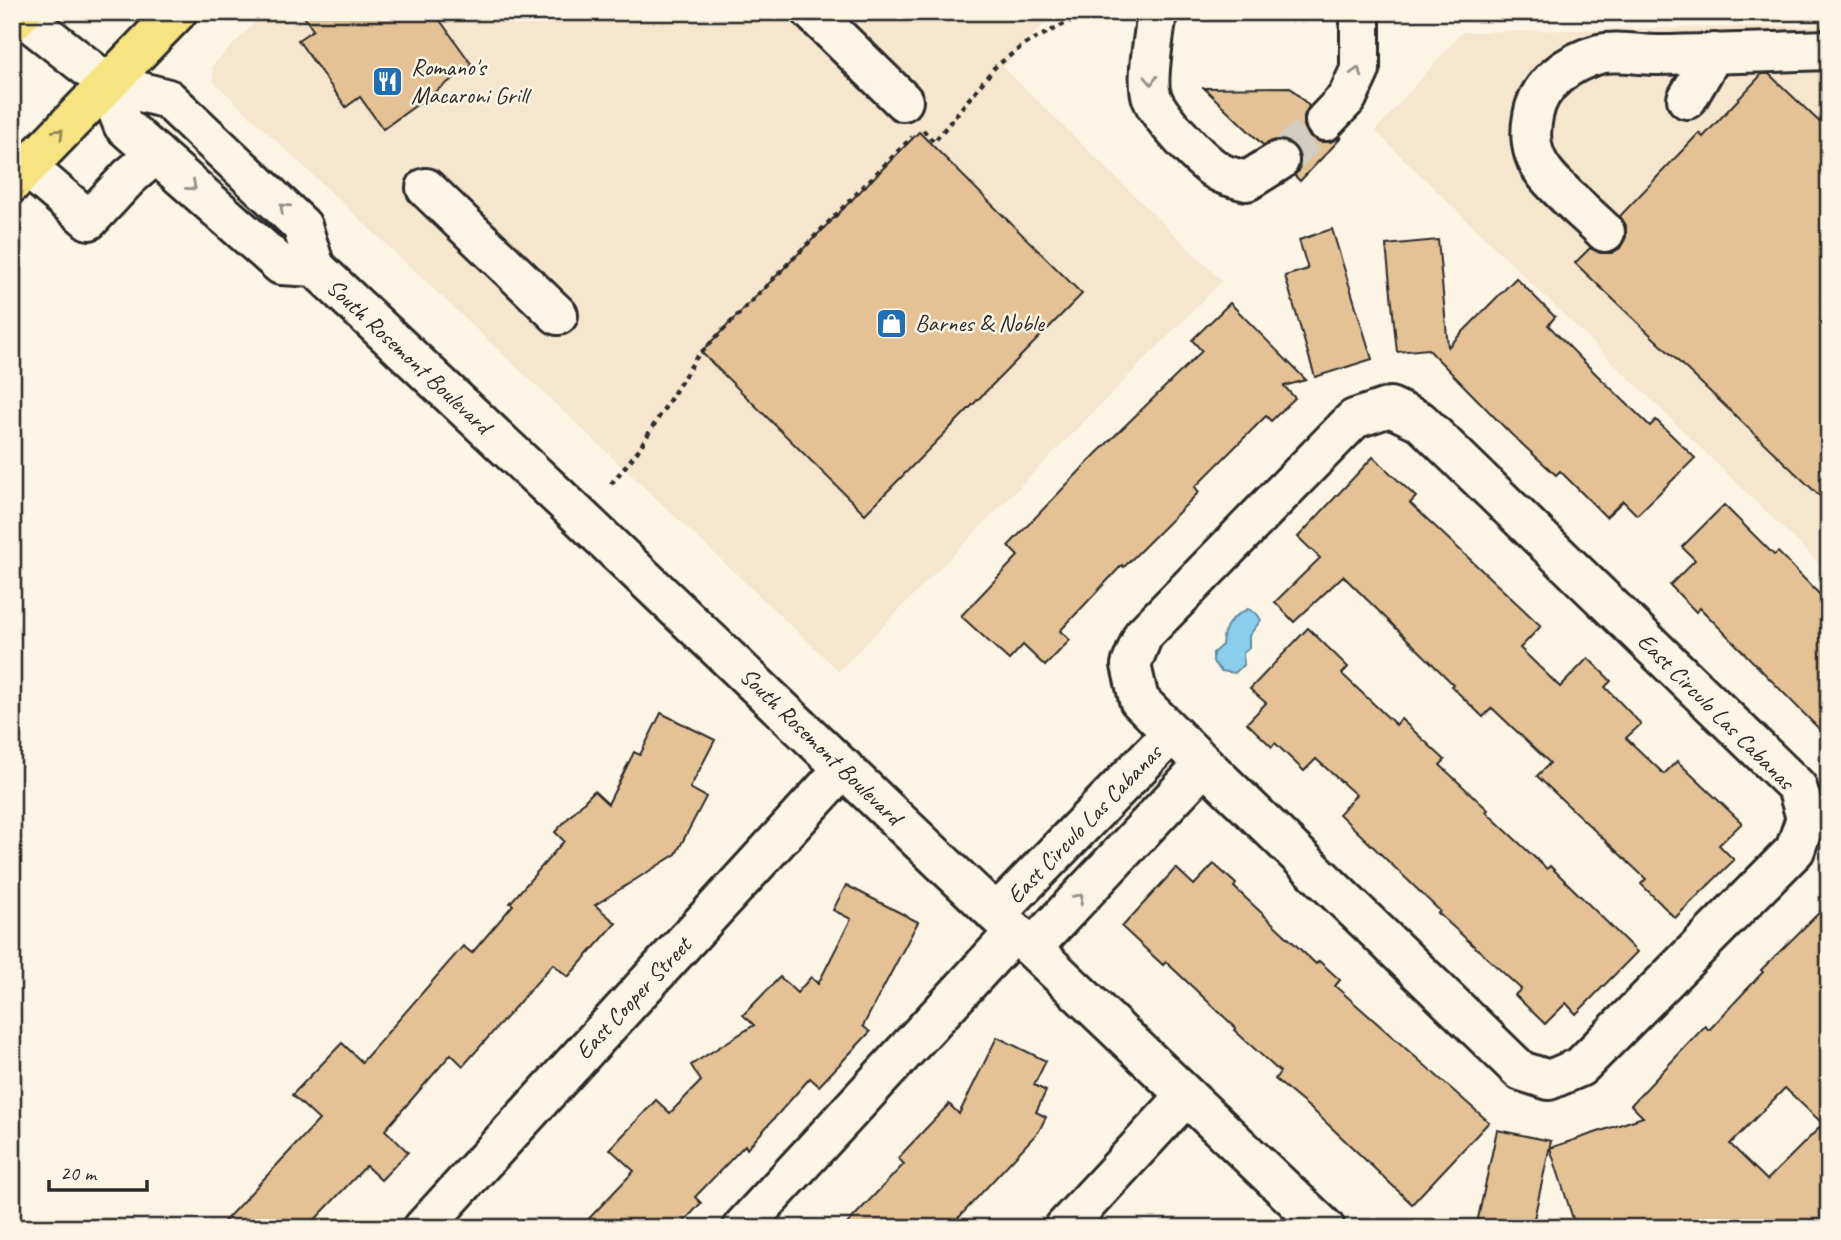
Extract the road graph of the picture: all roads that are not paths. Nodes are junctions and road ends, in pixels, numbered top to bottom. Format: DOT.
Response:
graph roads {
  1 [pos="177,12"];
  2 [pos="812,12"];
  3 [pos="1157,12"];
  4 [pos="1360,12"];
  5 [pos="18,16"];
  6 [pos="1829,50"];
  7 [pos="1714,53"];
  8 [pos="107,83"];
  9 [pos="1687,99"];
  10 [pos="903,101"];
  11 [pos="1325,121"];
  12 [pos="156,154"];
  13 [pos="1279,161"];
  14 [pos="20,175"];
  15 [pos="426,188"];
  16 [pos="1605,232"];
  17 [pos="314,267"];
  18 [pos="558,315"];
  19 [pos="1172,733"];
  20 [pos="1204,765"];
  21 [pos="844,768"];
  22 [pos="1084,824"];
  23 [pos="1119,855"];
  24 [pos="1015,931"];
  25 [pos="1186,1096"];
  26 [pos="423,1228"];
  27 [pos="742,1228"];
  28 [pos="1063,1228"];
  29 [pos="1325,1228"];
  1 -- 8 [label="main road"];
  2 -- 10 [label="street"];
  3 -- 13 [label="street, one-way"];
  11 -- 4 [label="street, one-way"];
  5 -- 8 [label="street"];
  6 -- 7 [label="street"];
  7 -- 9 [label="street"];
  7 -- 16 [label="street"];
  8 -- 12 [label="street, South Rosemont Boulevard"];
  14 -- 8 [label="main road, one-way"];
  17 -- 8 [label="street, South Rosemont Boulevard, one-way"];
  12 -- 14 [label="street"];
  12 -- 17 [label="street, South Rosemont Boulevard, one-way"];
  15 -- 18 [label="street"];
  17 -- 21 [label="street, South Rosemont Boulevard"];
  19 -- 20 [label="street, East Circulo Las Cabanas"];
  19 -- 20 [label="street, East Circulo Las Cabanas"];
  19 -- 22 [label="street, East Circulo Las Cabanas"];
  20 -- 23 [label="street, East Circulo Las Cabanas"];
  21 -- 24 [label="street, South Rosemont Boulevard"];
  21 -- 26 [label="street, East Cooper Street"];
  22 -- 23 [label="street"];
  22 -- 24 [label="street, East Circulo Las Cabanas"];
  24 -- 23 [label="street, East Circulo Las Cabanas, one-way"];
  24 -- 25 [label="street, South Rosemont Boulevard"];
  24 -- 27 [label="street"];
  25 -- 28 [label="street"];
  25 -- 29 [label="street, South Rosemont Boulevard"];
}
